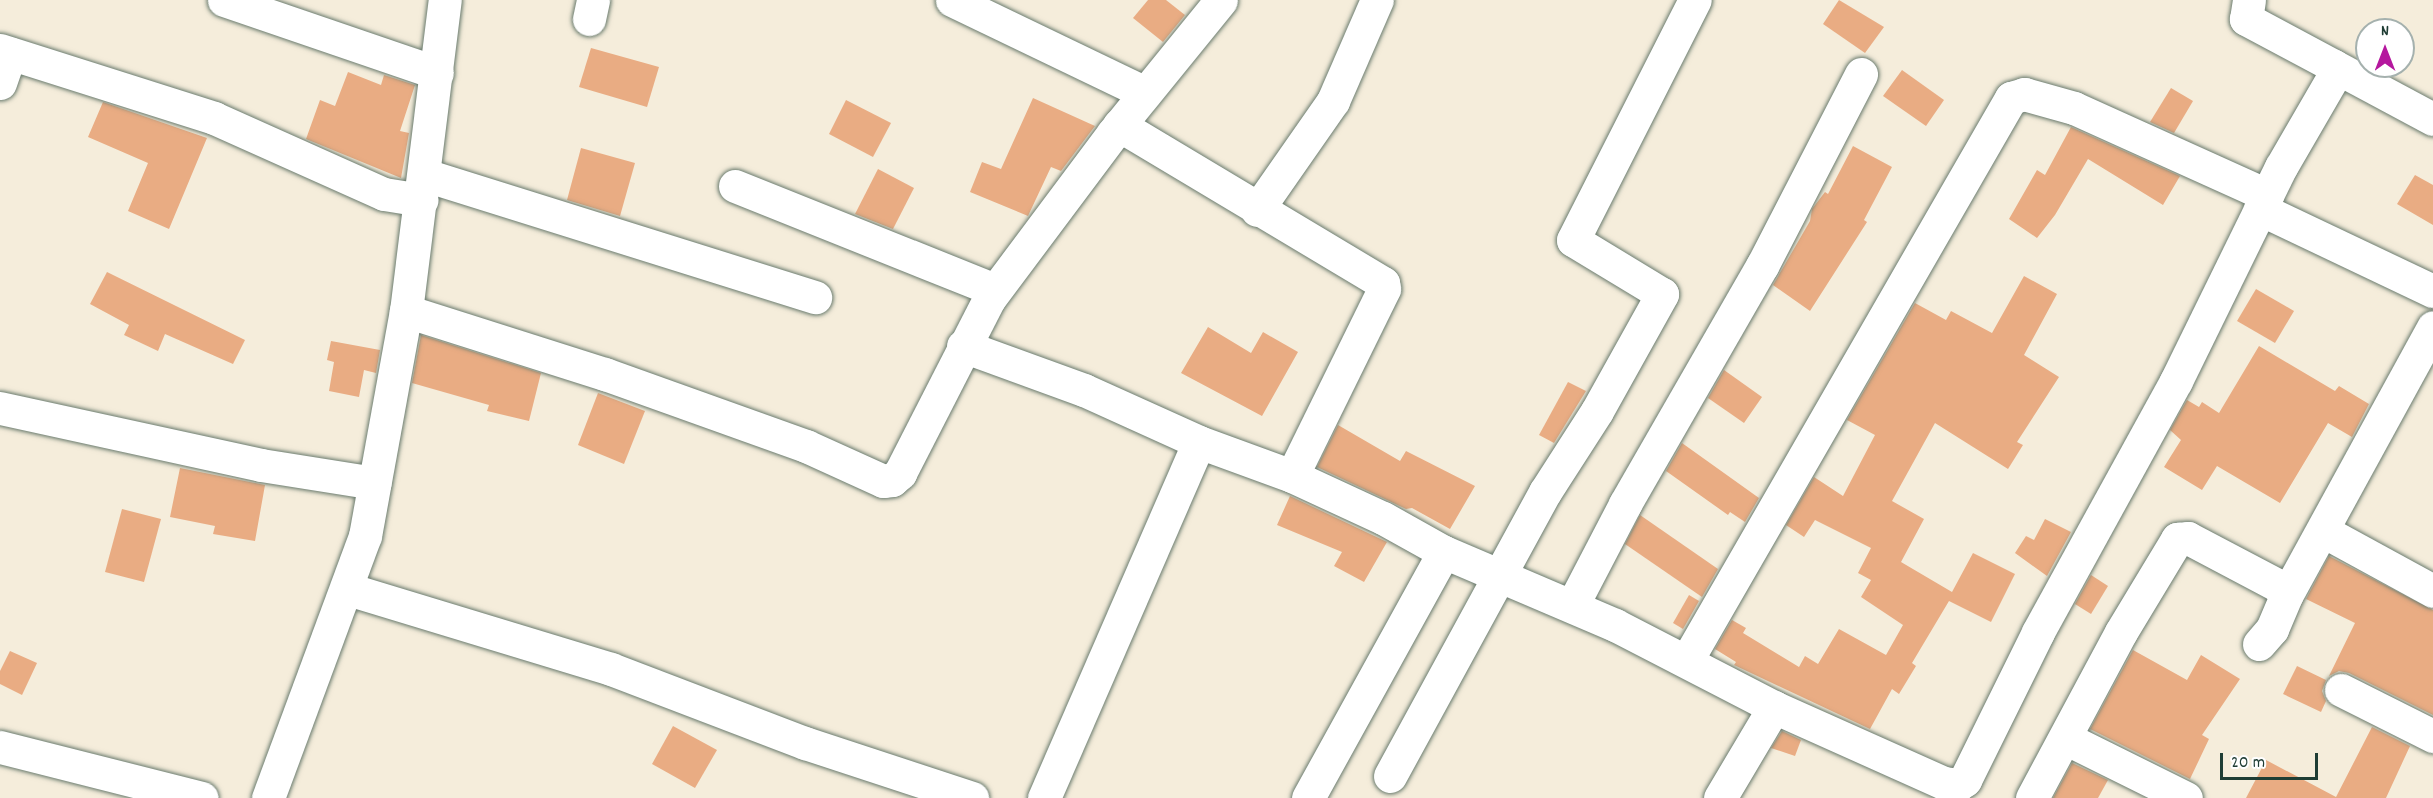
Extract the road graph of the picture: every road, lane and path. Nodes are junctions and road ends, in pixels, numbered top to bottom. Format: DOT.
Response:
graph roads {
  1 [pos="224,0"];
  2 [pos="445,0"];
  3 [pos="952,0"];
  4 [pos="1221,0"];
  5 [pos="1377,0"];
  6 [pos="1695,0"];
  7 [pos="2249,0"];
  8 [pos="3,62"];
  9 [pos="2334,66"];
  10 [pos="437,73"];
  11 [pos="1862,74"];
  12 [pos="1145,93"];
  13 [pos="2433,118"];
  14 [pos="1119,125"];
  15 [pos="735,186"];
  16 [pos="423,188"];
  17 [pos="2264,202"];
  18 [pos="1257,210"];
  19 [pos="995,290"];
  20 [pos="2433,291"];
  21 [pos="815,297"];
  22 [pos="406,311"];
  23 [pos="2432,331"];
  24 [pos="963,346"];
  25 [pos="0,408"];
  26 [pos="1199,442"];
  27 [pos="1292,476"];
  28 [pos="375,483"];
  29 [pos="2324,531"];
  30 [pos="1444,552"];
  31 [pos="1499,575"];
  32 [pos="348,589"];
  33 [pos="2433,591"];
  34 [pos="2287,594"];
  35 [pos="1572,606"];
  36 [pos="2259,644"];
  37 [pos="1688,660"];
  38 [pos="2341,690"];
  39 [pos="1774,707"];
  40 [pos="2433,736"];
  41 [pos="2065,738"];
  42 [pos="0,747"];
  43 [pos="1390,776"];
  44 [pos="1941,791"];
  45 [pos="202,798"];
  46 [pos="268,798"];
  47 [pos="972,798"];
  48 [pos="1044,798"];
  49 [pos="1308,798"];
  50 [pos="1720,798"];
  51 [pos="2032,798"];
  52 [pos="2186,798"];
  1 -- 10 [label="street"];
  2 -- 10 [label="street"];
  3 -- 12 [label="street"];
  4 -- 12 [label="street"];
  5 -- 18 [label="street"];
  6 -- 31 [label="street"];
  7 -- 9 [label="street"];
  8 -- 16 [label="street"];
  9 -- 13 [label="street"];
  9 -- 17 [label="street"];
  10 -- 16 [label="street"];
  11 -- 35 [label="street"];
  12 -- 14 [label="street"];
  14 -- 18 [label="street"];
  14 -- 19 [label="street"];
  15 -- 19 [label="street"];
  16 -- 21 [label="street"];
  16 -- 22 [label="street"];
  17 -- 20 [label="street"];
  17 -- 37 [label="street"];
  17 -- 44 [label="street"];
  18 -- 27 [label="street"];
  19 -- 24 [label="street"];
  22 -- 24 [label="street"];
  22 -- 28 [label="street"];
  23 -- 29 [label="street"];
  24 -- 26 [label="street"];
  25 -- 28 [label="street"];
  26 -- 27 [label="street"];
  26 -- 48 [label="street"];
  27 -- 30 [label="street"];
  28 -- 32 [label="street"];
  29 -- 33 [label="street"];
  29 -- 34 [label="street"];
  30 -- 31 [label="street"];
  30 -- 49 [label="street"];
  31 -- 35 [label="street"];
  31 -- 43 [label="street"];
  32 -- 46 [label="street"];
  32 -- 47 [label="street"];
  34 -- 36 [label="street"];
  34 -- 41 [label="street"];
  35 -- 37 [label="street"];
  37 -- 39 [label="street"];
  38 -- 40 [label="street"];
  39 -- 44 [label="street"];
  39 -- 50 [label="street"];
  41 -- 51 [label="street"];
  41 -- 52 [label="street"];
  42 -- 45 [label="street"];
}
